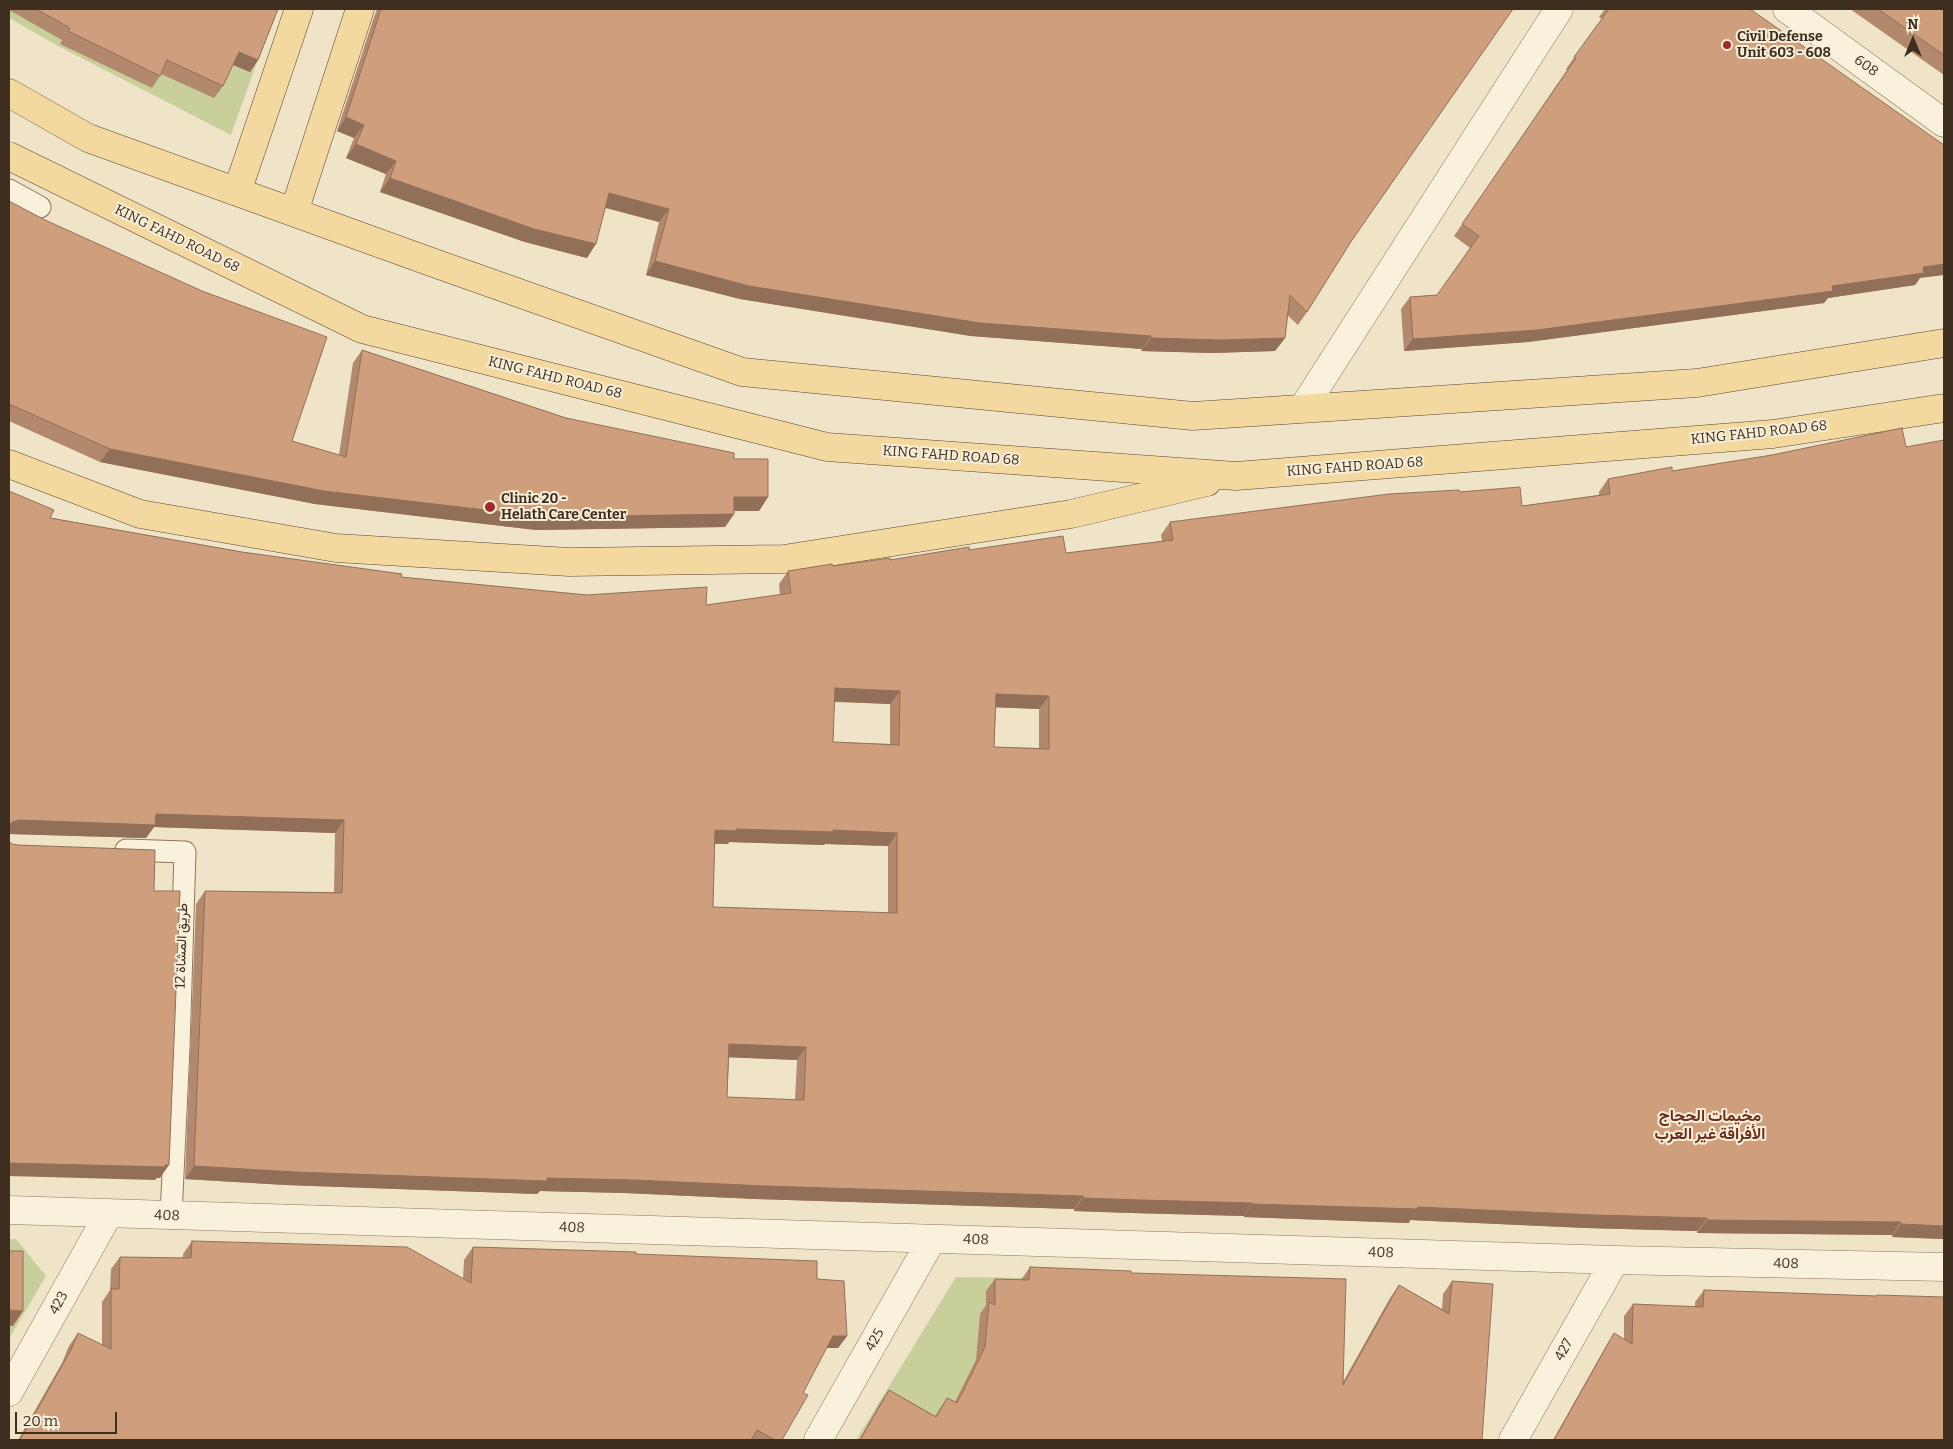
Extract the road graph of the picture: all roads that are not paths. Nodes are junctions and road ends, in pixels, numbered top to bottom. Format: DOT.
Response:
graph roads {
  1 [pos="299,9"];
  2 [pos="360,9"];
  3 [pos="1560,9"];
  4 [pos="1787,9"];
  5 [pos="9,93"];
  6 [pos="1944,123"];
  7 [pos="9,156"];
  8 [pos="9,190"];
  9 [pos="238,192"];
  10 [pos="40,207"];
  11 [pos="294,212"];
  12 [pos="1944,343"];
  13 [pos="1303,408"];
  14 [pos="1944,408"];
  15 [pos="9,464"];
  16 [pos="1236,476"];
  17 [pos="106,850"];
  18 [pos="9,1210"];
  19 [pos="109,1214"];
  20 [pos="171,1216"];
  21 [pos="932,1239"];
  22 [pos="1616,1260"];
  23 [pos="1944,1267"];
  24 [pos="9,1392"];
  25 [pos="818,1440"];
  26 [pos="1514,1440"];
  1 -- 9 [label="main road"];
  2 -- 11 [label="main road"];
  3 -- 13 [label="street"];
  4 -- 6 [label="street, 608"];
  5 -- 9 [label="main road"];
  7 -- 16 [label="main road, KING FAHD ROAD 68"];
  8 -- 10 [label="street"];
  9 -- 11 [label="main road"];
  11 -- 13 [label="main road"];
  12 -- 13 [label="main road"];
  14 -- 16 [label="main road, KING FAHD ROAD 68"];
  15 -- 16 [label="main road"];
  17 -- 20 [label="street, طريق المشاة 12"];
  18 -- 19 [label="street, 408"];
  19 -- 20 [label="street, 408"];
  19 -- 24 [label="street, 423"];
  20 -- 21 [label="street, 408"];
  21 -- 22 [label="street, 408"];
  21 -- 25 [label="street, 425"];
  22 -- 23 [label="street, 408"];
  22 -- 26 [label="street, 427"];
}
